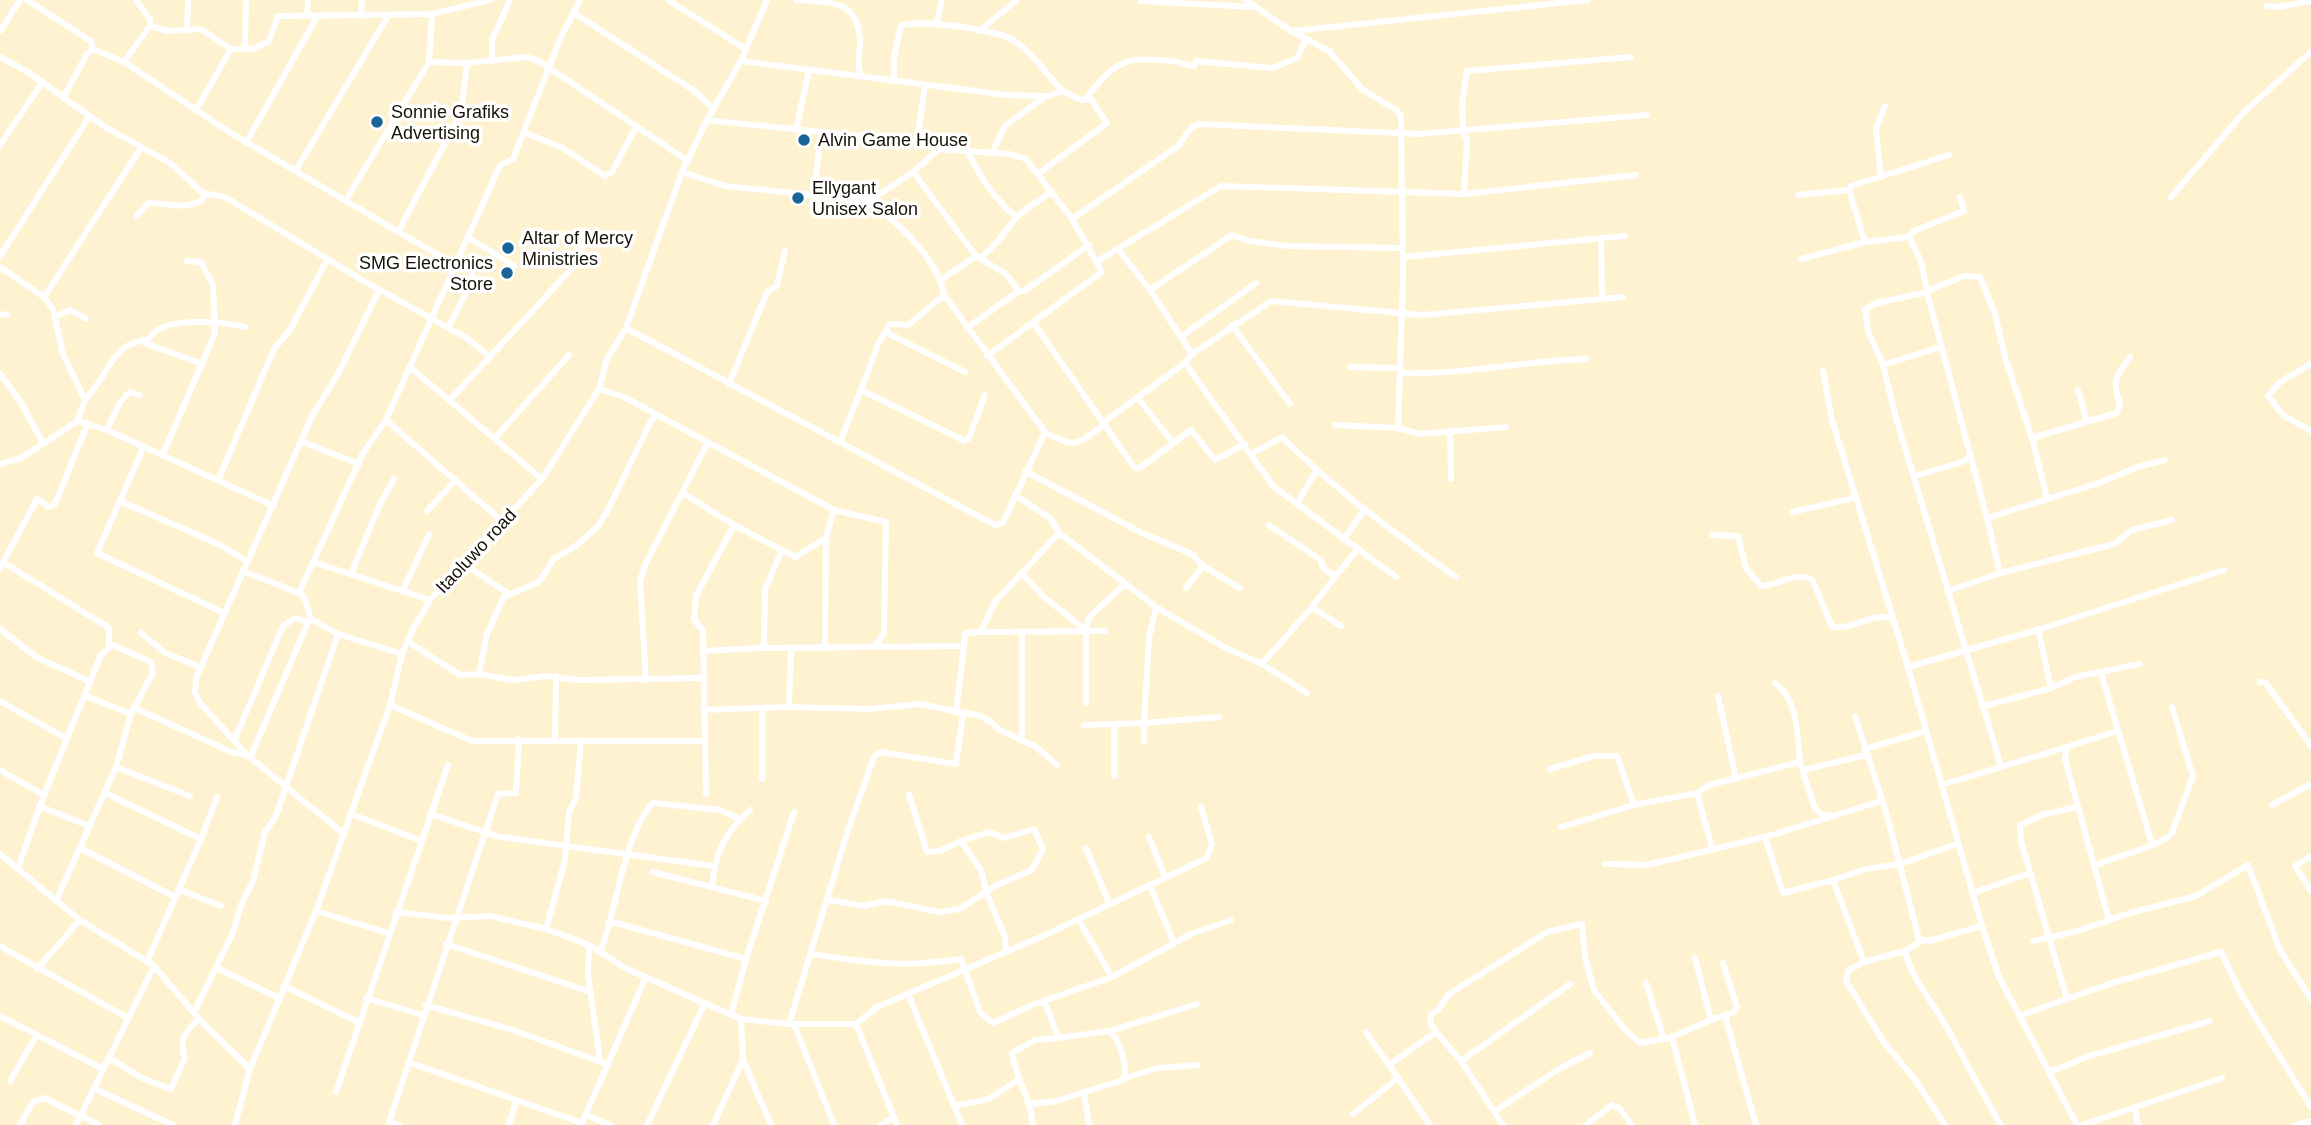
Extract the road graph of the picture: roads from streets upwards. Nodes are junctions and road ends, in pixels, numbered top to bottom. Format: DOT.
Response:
graph roads {
  1 [pos="20,0"];
  2 [pos="27,0"];
  3 [pos="136,0"];
  4 [pos="188,0"];
  5 [pos="246,0"];
  6 [pos="308,0"];
  7 [pos="362,0"];
  8 [pos="490,0"];
  9 [pos="510,0"];
  10 [pos="580,0"];
  11 [pos="668,0"];
  12 [pos="766,0"];
  13 [pos="797,0"];
  14 [pos="942,0"];
  15 [pos="1017,0"];
  16 [pos="1246,0"];
  17 [pos="1502,0"];
  18 [pos="1587,0"];
  19 [pos="839,1"];
  20 [pos="1141,1"];
  21 [pos="2311,1"];
  22 [pos="2267,6"];
  23 [pos="1255,8"];
  24 [pos="1501,9"];
  25 [pos="574,13"];
  26 [pos="432,14"];
  27 [pos="307,16"];
  28 [pos="361,16"];
  29 [pos="388,16"];
  30 [pos="317,17"];
  31 [pos="936,25"];
  32 [pos="150,26"];
  33 [pos="187,29"];
  34 [pos="0,31"];
  35 [pos="979,31"];
  36 [pos="1291,31"];
  37 [pos="1306,39"];
  38 [pos="245,48"];
  39 [pos="744,48"];
  40 [pos="93,49"];
  41 [pos="231,49"];
  42 [pos="2311,52"];
  43 [pos="0,57"];
  44 [pos="1631,57"];
  45 [pos="492,61"];
  46 [pos="741,61"];
  47 [pos="124,62"];
  48 [pos="429,62"];
  49 [pos="467,63"];
  50 [pos="551,69"];
  51 [pos="809,70"];
  52 [pos="861,75"];
  53 [pos="894,81"];
  54 [pos="42,83"];
  55 [pos="925,85"];
  56 [pos="1063,91"];
  57 [pos="64,96"];
  58 [pos="1048,96"];
  59 [pos="1088,97"];
  60 [pos="1885,106"];
  61 [pos="714,109"];
  62 [pos="196,110"];
  63 [pos="1647,115"];
  64 [pos="89,117"];
  65 [pos="707,120"];
  66 [pos="636,127"];
  67 [pos="796,131"];
  68 [pos="1463,131"];
  69 [pos="821,133"];
  70 [pos="525,134"];
  71 [pos="1403,134"];
  72 [pos="247,141"];
  73 [pos="918,142"];
  74 [pos="0,145"];
  75 [pos="141,148"];
  76 [pos="939,149"];
  77 [pos="967,150"];
  78 [pos="992,153"];
  79 [pos="1949,155"];
  80 [pos="688,161"];
  81 [pos="296,170"];
  82 [pos="682,172"];
  83 [pos="913,172"];
  84 [pos="1039,173"];
  85 [pos="1636,175"];
  86 [pos="1881,177"];
  87 [pos="1849,190"];
  88 [pos="1052,191"];
  89 [pos="814,193"];
  90 [pos="1404,193"];
  91 [pos="205,194"];
  92 [pos="1464,194"];
  93 [pos="1798,195"];
  94 [pos="1961,197"];
  95 [pos="2171,197"];
  96 [pos="346,200"];
  97 [pos="869,201"];
  98 [pos="137,216"];
  99 [pos="1016,217"];
  100 [pos="1072,219"];
  101 [pos="398,232"];
  102 [pos="1625,236"];
  103 [pos="468,237"];
  104 [pos="1909,237"];
  105 [pos="587,238"];
  106 [pos="1601,238"];
  107 [pos="1865,242"];
  108 [pos="1089,245"];
  109 [pos="1403,248"];
  110 [pos="1118,249"];
  111 [pos="785,251"];
  112 [pos="0,256"];
  113 [pos="979,256"];
  114 [pos="1404,257"];
  115 [pos="1801,259"];
  116 [pos="327,260"];
  117 [pos="187,261"];
  118 [pos="1098,261"];
  119 [pos="457,263"];
  120 [pos="514,266"];
  121 [pos="0,267"];
  122 [pos="941,281"];
  123 [pos="1256,283"];
  124 [pos="379,290"];
  125 [pos="1150,290"];
  126 [pos="1019,291"];
  127 [pos="1927,292"];
  128 [pos="944,295"];
  129 [pos="44,297"];
  130 [pos="1602,297"];
  131 [pos="1623,297"];
  132 [pos="1401,314"];
  133 [pos="57,316"];
  134 [pos="86,319"];
  135 [pos="431,320"];
  136 [pos="215,322"];
  137 [pos="1033,323"];
  138 [pos="1233,325"];
  139 [pos="245,327"];
  140 [pos="448,328"];
  141 [pos="626,328"];
  142 [pos="967,328"];
  143 [pos="885,332"];
  144 [pos="1182,336"];
  145 [pos="147,344"];
  146 [pos="1940,346"];
  147 [pos="1192,354"];
  148 [pos="569,355"];
  149 [pos="489,356"];
  150 [pos="987,356"];
  151 [pos="2130,357"];
  152 [pos="1586,359"];
  153 [pos="1185,363"];
  154 [pos="2311,363"];
  155 [pos="203,364"];
  156 [pos="1883,365"];
  157 [pos="410,367"];
  158 [pos="1350,367"];
  159 [pos="1400,371"];
  160 [pos="1823,371"];
  161 [pos="965,372"];
  162 [pos="0,374"];
  163 [pos="729,384"];
  164 [pos="599,390"];
  165 [pos="861,390"];
  166 [pos="2078,390"];
  167 [pos="139,395"];
  168 [pos="985,395"];
  169 [pos="84,398"];
  170 [pos="1138,398"];
  171 [pos="450,400"];
  172 [pos="1290,404"];
  173 [pos="657,416"];
  174 [pos="386,420"];
  175 [pos="78,421"];
  176 [pos="2087,422"];
  177 [pos="1104,423"];
  178 [pos="88,424"];
  179 [pos="1335,425"];
  180 [pos="1507,427"];
  181 [pos="1398,428"];
  182 [pos="107,430"];
  183 [pos="1450,430"];
  184 [pos="2311,431"];
  185 [pos="1045,432"];
  186 [pos="495,438"];
  187 [pos="2032,438"];
  188 [pos="301,441"];
  189 [pos="708,442"];
  190 [pos="840,442"];
  191 [pos="43,443"];
  192 [pos="1173,443"];
  193 [pos="1245,444"];
  194 [pos="144,446"];
  195 [pos="163,454"];
  196 [pos="1252,454"];
  197 [pos="1970,456"];
  198 [pos="2165,460"];
  199 [pos="0,464"];
  200 [pos="359,464"];
  201 [pos="1025,471"];
  202 [pos="1316,471"];
  203 [pos="1915,476"];
  204 [pos="219,478"];
  205 [pos="394,479"];
  206 [pos="542,479"];
  207 [pos="456,480"];
  208 [pos="1451,480"];
  209 [pos="683,492"];
  210 [pos="1014,495"];
  211 [pos="1854,498"];
  212 [pos="2047,498"];
  213 [pos="120,501"];
  214 [pos="1297,504"];
  215 [pos="274,506"];
  216 [pos="834,510"];
  217 [pos="1364,510"];
  218 [pos="427,511"];
  219 [pos="1792,512"];
  220 [pos="1987,518"];
  221 [pos="2172,520"];
  222 [pos="503,522"];
  223 [pos="734,525"];
  224 [pos="1269,525"];
  225 [pos="1059,533"];
  226 [pos="429,534"];
  227 [pos="1712,536"];
  228 [pos="826,538"];
  229 [pos="1344,539"];
  230 [pos="1358,549"];
  231 [pos="780,552"];
  232 [pos="247,561"];
  233 [pos="313,562"];
  234 [pos="464,564"];
  235 [pos="2,565"];
  236 [pos="1203,566"];
  237 [pos="2224,570"];
  238 [pos="243,571"];
  239 [pos="1021,573"];
  240 [pos="2000,573"];
  241 [pos="351,574"];
  242 [pos="1396,576"];
  243 [pos="1335,577"];
  244 [pos="1456,577"];
  245 [pos="1124,585"];
  246 [pos="1186,588"];
  247 [pos="1240,588"];
  248 [pos="403,590"];
  249 [pos="1948,591"];
  250 [pos="299,593"];
  251 [pos="509,594"];
  252 [pos="430,600"];
  253 [pos="1156,607"];
  254 [pos="1312,607"];
  255 [pos="223,613"];
  256 [pos="1891,618"];
  257 [pos="310,620"];
  258 [pos="1341,626"];
  259 [pos="0,629"];
  260 [pos="2038,629"];
  261 [pos="1086,631"];
  262 [pos="1105,631"];
  263 [pos="981,632"];
  264 [pos="141,633"];
  265 [pos="1022,633"];
  266 [pos="338,634"];
  267 [pos="410,643"];
  268 [pos="876,645"];
  269 [pos="109,646"];
  270 [pos="964,646"];
  271 [pos="760,648"];
  272 [pos="825,648"];
  273 [pos="1966,648"];
  274 [pos="790,649"];
  275 [pos="703,651"];
  276 [pos="402,654"];
  277 [pos="1262,664"];
  278 [pos="2140,664"];
  279 [pos="200,667"];
  280 [pos="1908,667"];
  281 [pos="2101,673"];
  282 [pos="480,674"];
  283 [pos="555,676"];
  284 [pos="702,678"];
  285 [pos="646,680"];
  286 [pos="91,682"];
  287 [pos="2260,682"];
  288 [pos="1775,683"];
  289 [pos="2051,688"];
  290 [pos="1307,693"];
  291 [pos="86,696"];
  292 [pos="1718,696"];
  293 [pos="0,701"];
  294 [pos="1086,703"];
  295 [pos="390,705"];
  296 [pos="1984,706"];
  297 [pos="789,707"];
  298 [pos="762,708"];
  299 [pos="2172,708"];
  300 [pos="703,710"];
  301 [pos="133,711"];
  302 [pos="960,713"];
  303 [pos="1856,716"];
  304 [pos="1219,717"];
  305 [pos="1144,723"];
  306 [pos="1084,724"];
  307 [pos="1114,724"];
  308 [pos="1926,731"];
  309 [pos="2117,731"];
  310 [pos="1022,738"];
  311 [pos="67,739"];
  312 [pos="519,739"];
  313 [pos="555,740"];
  314 [pos="581,740"];
  315 [pos="234,741"];
  316 [pos="703,741"];
  317 [pos="1144,742"];
  318 [pos="2311,746"];
  319 [pos="2067,747"];
  320 [pos="1866,752"];
  321 [pos="248,756"];
  322 [pos="1800,762"];
  323 [pos="449,765"];
  324 [pos="1057,765"];
  325 [pos="116,766"];
  326 [pos="2001,766"];
  327 [pos="1550,769"];
  328 [pos="0,770"];
  329 [pos="1802,770"];
  330 [pos="1114,775"];
  331 [pos="762,779"];
  332 [pos="1736,779"];
  333 [pos="2311,784"];
  334 [pos="1941,785"];
  335 [pos="285,789"];
  336 [pos="105,793"];
  337 [pos="1697,793"];
  338 [pos="706,794"];
  339 [pos="909,794"];
  340 [pos="44,795"];
  341 [pos="190,796"];
  342 [pos="217,797"];
  343 [pos="1881,801"];
  344 [pos="1633,805"];
  345 [pos="2272,805"];
  346 [pos="40,806"];
  347 [pos="1201,807"];
  348 [pos="2077,807"];
  349 [pos="750,810"];
  350 [pos="794,812"];
  351 [pos="351,814"];
  352 [pos="430,814"];
  353 [pos="1830,815"];
  354 [pos="738,818"];
  355 [pos="89,826"];
  356 [pos="1561,827"];
  357 [pos="485,832"];
  358 [pos="344,834"];
  359 [pos="1765,836"];
  360 [pos="1149,837"];
  361 [pos="201,839"];
  362 [pos="422,841"];
  363 [pos="961,841"];
  364 [pos="1956,844"];
  365 [pos="2152,844"];
  366 [pos="566,847"];
  367 [pos="80,848"];
  368 [pos="1086,848"];
  369 [pos="1712,848"];
  370 [pos="630,853"];
  371 [pos="0,854"];
  372 [pos="2311,856"];
  373 [pos="1605,864"];
  374 [pos="1900,864"];
  375 [pos="713,866"];
  376 [pos="2094,866"];
  377 [pos="18,868"];
  378 [pos="653,872"];
  379 [pos="2030,873"];
  380 [pos="1165,877"];
  381 [pos="1833,880"];
  382 [pos="1150,885"];
  383 [pos="712,887"];
  384 [pos="178,889"];
  385 [pos="2311,891"];
  386 [pos="1973,893"];
  387 [pos="987,894"];
  388 [pos="175,897"];
  389 [pos="828,900"];
  390 [pos="56,901"];
  391 [pos="766,901"];
  392 [pos="1109,904"];
  393 [pos="221,906"];
  394 [pos="316,911"];
  395 [pos="396,912"];
  396 [pos="454,918"];
  397 [pos="1078,919"];
  398 [pos="80,920"];
  399 [pos="1231,920"];
  400 [pos="2109,920"];
  401 [pos="609,921"];
  402 [pos="1982,926"];
  403 [pos="546,929"];
  404 [pos="388,933"];
  405 [pos="2050,936"];
  406 [pos="2033,941"];
  407 [pos="1922,942"];
  408 [pos="1174,943"];
  409 [pos="446,944"];
  410 [pos="589,945"];
  411 [pos="0,946"];
  412 [pos="1006,951"];
  413 [pos="1905,951"];
  414 [pos="600,952"];
  415 [pos="811,954"];
  416 [pos="1695,958"];
  417 [pos="746,959"];
  418 [pos="146,962"];
  419 [pos="1864,962"];
  420 [pos="1723,963"];
  421 [pos="154,966"];
  422 [pos="217,968"];
  423 [pos="37,969"];
  424 [pos="963,970"];
  425 [pos="646,977"];
  426 [pos="1112,977"];
  427 [pos="1646,983"];
  428 [pos="1570,984"];
  429 [pos="284,986"];
  430 [pos="591,992"];
  431 [pos="908,994"];
  432 [pos="279,998"];
  433 [pos="366,999"];
  434 [pos="2067,999"];
  435 [pos="2311,999"];
  436 [pos="1197,1004"];
  437 [pos="425,1005"];
  438 [pos="704,1005"];
  439 [pos="1032,1005"];
  440 [pos="194,1012"];
  441 [pos="422,1015"];
  442 [pos="731,1015"];
  443 [pos="2022,1015"];
  444 [pos="0,1016"];
  445 [pos="1724,1016"];
  446 [pos="128,1018"];
  447 [pos="199,1019"];
  448 [pos="741,1019"];
  449 [pos="1711,1020"];
  450 [pos="2210,1021"];
  451 [pos="358,1022"];
  452 [pos="792,1024"];
  453 [pos="856,1024"];
  454 [pos="1110,1031"];
  455 [pos="1366,1032"];
  456 [pos="1436,1032"];
  457 [pos="36,1036"];
  458 [pos="1672,1037"];
  459 [pos="1058,1038"];
  460 [pos="1664,1039"];
  461 [pos="1590,1053"];
  462 [pos="109,1058"];
  463 [pos="600,1060"];
  464 [pos="743,1060"];
  465 [pos="1461,1061"];
  466 [pos="408,1062"];
  467 [pos="609,1065"];
  468 [pos="1198,1065"];
  469 [pos="1389,1065"];
  470 [pos="103,1069"];
  471 [pos="250,1069"];
  472 [pos="2050,1072"];
  473 [pos="1125,1078"];
  474 [pos="1398,1078"];
  475 [pos="2222,1078"];
  476 [pos="1018,1080"];
  477 [pos="10,1081"];
  478 [pos="95,1089"];
  479 [pos="336,1092"];
  480 [pos="1084,1093"];
  481 [pos="516,1101"];
  482 [pos="1032,1104"];
  483 [pos="954,1106"];
  484 [pos="2311,1107"];
  485 [pos="2135,1109"];
  486 [pos="1496,1111"];
  487 [pos="1353,1114"];
  488 [pos="586,1115"];
  489 [pos="82,1116"];
  490 [pos="894,1117"];
  491 [pos="2311,1121"];
  492 [pos="582,1124"];
  493 [pos="20,1125"];
  494 [pos="76,1125"];
  495 [pos="99,1125"];
  496 [pos="173,1125"];
  497 [pos="234,1125"];
  498 [pos="399,1125"];
  499 [pos="509,1125"];
  500 [pos="610,1125"];
  501 [pos="647,1125"];
  502 [pos="713,1125"];
  503 [pos="771,1125"];
  504 [pos="834,1125"];
  505 [pos="881,1125"];
  506 [pos="897,1125"];
  507 [pos="962,1125"];
  508 [pos="1033,1125"];
  509 [pos="1089,1125"];
  510 [pos="1430,1125"];
  511 [pos="1503,1125"];
  512 [pos="1586,1125"];
  513 [pos="1632,1125"];
  514 [pos="1695,1125"];
  515 [pos="1756,1125"];
  516 [pos="1945,1125"];
  517 [pos="2001,1125"];
  518 [pos="2080,1125"];
  519 [pos="2138,1125"];
  520 [pos="2295,1125"];
  1 -- 34 [label="street"];
  2 -- 40 [label="street"];
  3 -- 32 [label="street"];
  4 -- 33 [label="street"];
  5 -- 38 [label="street"];
  6 -- 27 [label="street"];
  7 -- 28 [label="street"];
  8 -- 26 [label="street"];
  9 -- 45 [label="street"];
  10 -- 25 [label="street"];
  11 -- 39 [label="street"];
  12 -- 39 [label="street, Itaoluwo road"];
  13 -- 19 [label="street"];
  14 -- 31 [label="street"];
  15 -- 35 [label="street"];
  16 -- 23 [label="street"];
  17 -- 24 [label="street"];
  18 -- 24 [label="street"];
  19 -- 52 [label="street"];
  20 -- 23 [label="street"];
  21 -- 22 [label="street"];
  23 -- 36 [label="street"];
  24 -- 36 [label="street"];
  25 -- 50 [label="street"];
  25 -- 61 [label="street"];
  26 -- 29 [label="street"];
  26 -- 48 [label="street"];
  27 -- 30 [label="street"];
  27 -- 38 [label="street"];
  28 -- 29 [label="street"];
  28 -- 30 [label="street"];
  29 -- 81 [label="street"];
  30 -- 72 [label="street"];
  31 -- 35 [label="street"];
  31 -- 53 [label="street"];
  32 -- 33 [label="street"];
  32 -- 47 [label="street"];
  33 -- 41 [label="street"];
  35 -- 56 [label="street"];
  36 -- 37 [label="street"];
  37 -- 59 [label="street"];
  37 -- 71 [label="street"];
  38 -- 41 [label="street"];
  39 -- 46 [label="street, Itaoluwo road"];
  40 -- 47 [label="street"];
  40 -- 57 [label="street"];
  41 -- 62 [label="street"];
  42 -- 95 [label="street"];
  43 -- 54 [label="street"];
  44 -- 68 [label="street"];
  45 -- 49 [label="street"];
  45 -- 50 [label="street"];
  46 -- 51 [label="street"];
  46 -- 61 [label="street, Itaoluwo road"];
  47 -- 62 [label="street"];
  48 -- 49 [label="street"];
  48 -- 96 [label="street"];
  49 -- 101 [label="street"];
  50 -- 66 [label="street"];
  50 -- 70 [label="street"];
  51 -- 52 [label="street"];
  51 -- 67 [label="street"];
  52 -- 53 [label="street"];
  53 -- 55 [label="street"];
  54 -- 57 [label="street"];
  54 -- 74 [label="street"];
  55 -- 58 [label="street"];
  55 -- 73 [label="street"];
  56 -- 58 [label="street"];
  56 -- 59 [label="street"];
  57 -- 64 [label="street"];
  58 -- 78 [label="street"];
  59 -- 84 [label="street"];
  60 -- 86 [label="street"];
  61 -- 65 [label="street, Itaoluwo road"];
  62 -- 72 [label="street"];
  63 -- 68 [label="street"];
  64 -- 75 [label="street"];
  64 -- 112 [label="street"];
  65 -- 67 [label="street"];
  65 -- 80 [label="street, Itaoluwo road"];
  66 -- 70 [label="street"];
  66 -- 80 [label="street"];
  67 -- 69 [label="street"];
  68 -- 71 [label="street"];
  68 -- 92 [label="street"];
  69 -- 73 [label="street"];
  69 -- 89 [label="street"];
  70 -- 103 [label="street"];
  71 -- 90 [label="street"];
  71 -- 100 [label="street"];
  72 -- 81 [label="street"];
  73 -- 76 [label="street"];
  75 -- 91 [label="street"];
  75 -- 129 [label="street"];
  76 -- 77 [label="street"];
  76 -- 83 [label="street"];
  77 -- 78 [label="street"];
  77 -- 99 [label="street"];
  78 -- 84 [label="street"];
  79 -- 86 [label="street"];
  80 -- 82 [label="street, Itaoluwo road"];
  81 -- 96 [label="street"];
  82 -- 89 [label="street"];
  82 -- 141 [label="street, Itaoluwo road"];
  83 -- 97 [label="street"];
  83 -- 113 [label="street"];
  84 -- 88 [label="street"];
  85 -- 92 [label="street"];
  86 -- 87 [label="street"];
  87 -- 93 [label="street"];
  87 -- 107 [label="street"];
  88 -- 99 [label="street"];
  88 -- 100 [label="street"];
  89 -- 97 [label="street"];
  90 -- 92 [label="street"];
  90 -- 109 [label="street"];
  90 -- 110 [label="street"];
  91 -- 98 [label="street"];
  91 -- 116 [label="street"];
  94 -- 104 [label="street"];
  96 -- 101 [label="street"];
  97 -- 122 [label="street"];
  99 -- 113 [label="street"];
  100 -- 108 [label="street"];
  101 -- 119 [label="street"];
  102 -- 106 [label="street"];
  103 -- 119 [label="street"];
  103 -- 120 [label="street"];
  104 -- 107 [label="street"];
  104 -- 127 [label="street"];
  105 -- 149 [label="street"];
  106 -- 114 [label="street"];
  106 -- 130 [label="street"];
  107 -- 115 [label="street"];
  108 -- 118 [label="street"];
  108 -- 126 [label="street"];
  109 -- 114 [label="street"];
  109 -- 125 [label="street"];
  110 -- 118 [label="street"];
  110 -- 125 [label="street"];
  111 -- 163 [label="street"];
  113 -- 122 [label="street"];
  113 -- 126 [label="street"];
  114 -- 132 [label="street"];
  116 -- 124 [label="street"];
  116 -- 204 [label="street"];
  117 -- 136 [label="street"];
  118 -- 137 [label="street"];
  119 -- 135 [label="street"];
  119 -- 140 [label="street"];
  121 -- 129 [label="street"];
  122 -- 128 [label="street"];
  123 -- 144 [label="street"];
  124 -- 135 [label="street"];
  124 -- 188 [label="street"];
  125 -- 144 [label="street"];
  126 -- 142 [label="street"];
  127 -- 146 [label="street"];
  127 -- 156 [label="street"];
  127 -- 187 [label="street"];
  128 -- 142 [label="street"];
  128 -- 143 [label="street"];
  129 -- 133 [label="street"];
  130 -- 131 [label="street"];
  130 -- 132 [label="street"];
  132 -- 138 [label="street"];
  132 -- 159 [label="street"];
  133 -- 134 [label="street"];
  133 -- 169 [label="street"];
  135 -- 140 [label="street"];
  135 -- 157 [label="street"];
  136 -- 139 [label="street"];
  136 -- 145 [label="street"];
  136 -- 155 [label="street"];
  137 -- 150 [label="street"];
  137 -- 177 [label="street"];
  138 -- 147 [label="street"];
  138 -- 172 [label="street"];
  140 -- 149 [label="street"];
  141 -- 163 [label="street"];
  141 -- 164 [label="street, Itaoluwo road"];
  142 -- 150 [label="street"];
  143 -- 161 [label="street"];
  143 -- 165 [label="street"];
  144 -- 147 [label="street"];
  145 -- 155 [label="street"];
  145 -- 169 [label="street"];
  146 -- 156 [label="street"];
  146 -- 197 [label="street"];
  147 -- 153 [label="street"];
  148 -- 186 [label="street"];
  149 -- 171 [label="street"];
  150 -- 185 [label="street"];
  151 -- 176 [label="street"];
  152 -- 159 [label="street"];
  153 -- 170 [label="street"];
  153 -- 193 [label="street"];
  154 -- 184 [label="street"];
  155 -- 195 [label="street"];
  156 -- 203 [label="street"];
  157 -- 171 [label="street"];
  157 -- 174 [label="street"];
  158 -- 159 [label="street"];
  159 -- 181 [label="street"];
  160 -- 211 [label="street"];
  162 -- 191 [label="street"];
  163 -- 190 [label="street"];
  164 -- 173 [label="street"];
  164 -- 206 [label="street, Itaoluwo road"];
  165 -- 168 [label="street"];
  165 -- 190 [label="street"];
  166 -- 176 [label="street"];
  167 -- 182 [label="street"];
  169 -- 175 [label="street"];
  170 -- 177 [label="street"];
  170 -- 192 [label="street"];
  171 -- 186 [label="street"];
  173 -- 189 [label="street"];
  173 -- 251 [label="street"];
  174 -- 200 [label="street"];
  174 -- 207 [label="street"];
  175 -- 178 [label="street"];
  175 -- 191 [label="street"];
  176 -- 187 [label="street"];
  177 -- 185 [label="street"];
  177 -- 192 [label="street"];
  178 -- 182 [label="street"];
  178 -- 235 [label="street"];
  179 -- 181 [label="street"];
  180 -- 183 [label="street"];
  181 -- 183 [label="street"];
  182 -- 194 [label="street"];
  183 -- 208 [label="street"];
  185 -- 201 [label="street"];
  186 -- 206 [label="street"];
  187 -- 212 [label="street"];
  188 -- 200 [label="street"];
  188 -- 215 [label="street"];
  189 -- 209 [label="street"];
  189 -- 216 [label="street"];
  190 -- 210 [label="street"];
  191 -- 199 [label="street"];
  192 -- 193 [label="street"];
  193 -- 196 [label="street"];
  194 -- 195 [label="street"];
  194 -- 213 [label="street"];
  195 -- 204 [label="street"];
  196 -- 202 [label="street"];
  196 -- 214 [label="street"];
  197 -- 203 [label="street"];
  197 -- 220 [label="street"];
  198 -- 212 [label="street"];
  200 -- 233 [label="street"];
  201 -- 210 [label="street"];
  201 -- 236 [label="street"];
  202 -- 214 [label="street"];
  202 -- 217 [label="street"];
  203 -- 249 [label="street"];
  204 -- 215 [label="street"];
  205 -- 241 [label="street"];
  206 -- 222 [label="street, Itaoluwo road"];
  207 -- 218 [label="street"];
  207 -- 222 [label="street"];
  209 -- 223 [label="street"];
  209 -- 285 [label="street"];
  210 -- 225 [label="street"];
  211 -- 219 [label="street"];
  211 -- 256 [label="street"];
  212 -- 220 [label="street"];
  213 -- 232 [label="street"];
  213 -- 255 [label="street"];
  214 -- 229 [label="street"];
  215 -- 232 [label="street"];
  216 -- 228 [label="street"];
  216 -- 268 [label="street"];
  217 -- 229 [label="street"];
  217 -- 244 [label="street"];
  220 -- 240 [label="street"];
  221 -- 240 [label="street"];
  222 -- 234 [label="street, Itaoluwo road"];
  223 -- 231 [label="street"];
  223 -- 275 [label="street"];
  224 -- 243 [label="street"];
  225 -- 239 [label="street"];
  225 -- 245 [label="street"];
  226 -- 248 [label="street"];
  227 -- 256 [label="street"];
  228 -- 231 [label="street"];
  228 -- 272 [label="street"];
  229 -- 230 [label="street"];
  230 -- 242 [label="street"];
  230 -- 243 [label="street"];
  231 -- 271 [label="street"];
  232 -- 238 [label="street"];
  233 -- 241 [label="street"];
  233 -- 250 [label="street"];
  234 -- 251 [label="street"];
  234 -- 252 [label="street, Itaoluwo road"];
  235 -- 269 [label="street"];
  236 -- 246 [label="street"];
  236 -- 247 [label="street"];
  237 -- 260 [label="street"];
  238 -- 250 [label="street"];
  238 -- 255 [label="street"];
  239 -- 261 [label="street"];
  239 -- 263 [label="street"];
  240 -- 249 [label="street"];
  241 -- 248 [label="street"];
  243 -- 254 [label="street"];
  245 -- 253 [label="street"];
  245 -- 261 [label="street"];
  248 -- 252 [label="street"];
  249 -- 273 [label="street"];
  250 -- 257 [label="street"];
  251 -- 282 [label="street"];
  252 -- 267 [label="street, Itaoluwo road"];
  253 -- 277 [label="street"];
  253 -- 305 [label="street"];
  254 -- 258 [label="street"];
  254 -- 277 [label="street"];
  255 -- 279 [label="street"];
  256 -- 280 [label="street"];
  257 -- 266 [label="street"];
  257 -- 315 [label="street"];
  257 -- 321 [label="street"];
  259 -- 286 [label="street"];
  260 -- 273 [label="street"];
  260 -- 289 [label="street"];
  261 -- 262 [label="street"];
  261 -- 265 [label="street"];
  261 -- 294 [label="street"];
  263 -- 265 [label="street"];
  263 -- 270 [label="street"];
  264 -- 279 [label="street"];
  265 -- 310 [label="street"];
  266 -- 276 [label="street"];
  266 -- 335 [label="street"];
  267 -- 276 [label="street, Itaoluwo road"];
  267 -- 282 [label="street"];
  268 -- 270 [label="street"];
  268 -- 272 [label="street"];
  269 -- 286 [label="street"];
  269 -- 301 [label="street"];
  270 -- 302 [label="street"];
  271 -- 274 [label="street"];
  271 -- 275 [label="street"];
  272 -- 274 [label="street"];
  273 -- 280 [label="street"];
  273 -- 296 [label="street"];
  274 -- 297 [label="street"];
  275 -- 284 [label="street"];
  276 -- 295 [label="street, Itaoluwo road"];
  277 -- 290 [label="street"];
  278 -- 281 [label="street"];
  279 -- 315 [label="street"];
  280 -- 308 [label="street"];
  281 -- 289 [label="street"];
  281 -- 309 [label="street"];
  282 -- 283 [label="street"];
  283 -- 285 [label="street"];
  283 -- 313 [label="street"];
  284 -- 285 [label="street"];
  284 -- 300 [label="street"];
  286 -- 291 [label="street"];
  287 -- 318 [label="street"];
  288 -- 322 [label="street"];
  289 -- 296 [label="street"];
  291 -- 301 [label="street"];
  291 -- 311 [label="street"];
  292 -- 332 [label="street"];
  293 -- 311 [label="street"];
  295 -- 312 [label="street"];
  295 -- 351 [label="street, Itaoluwo road"];
  296 -- 326 [label="street"];
  297 -- 298 [label="street"];
  297 -- 302 [label="street"];
  298 -- 300 [label="street"];
  298 -- 331 [label="street"];
  299 -- 365 [label="street"];
  300 -- 316 [label="street"];
  301 -- 321 [label="street"];
  301 -- 325 [label="street"];
  302 -- 310 [label="street"];
  302 -- 389 [label="street"];
  303 -- 320 [label="street"];
  304 -- 305 [label="street"];
  305 -- 307 [label="street"];
  305 -- 317 [label="street"];
  306 -- 307 [label="street"];
  307 -- 330 [label="street"];
  308 -- 320 [label="street"];
  308 -- 334 [label="street"];
  309 -- 319 [label="street"];
  309 -- 365 [label="street"];
  310 -- 324 [label="street"];
  311 -- 340 [label="street"];
  312 -- 313 [label="street"];
  312 -- 357 [label="street"];
  313 -- 314 [label="street"];
  314 -- 316 [label="street"];
  314 -- 366 [label="street"];
  315 -- 321 [label="street"];
  316 -- 338 [label="street"];
  319 -- 326 [label="street"];
  319 -- 348 [label="street"];
  320 -- 329 [label="street"];
  320 -- 343 [label="street"];
  321 -- 335 [label="street"];
  322 -- 329 [label="street"];
  322 -- 332 [label="street"];
  323 -- 352 [label="street"];
  325 -- 336 [label="street"];
  325 -- 341 [label="street"];
  326 -- 334 [label="street"];
  327 -- 344 [label="street"];
  328 -- 340 [label="street"];
  329 -- 353 [label="street"];
  332 -- 337 [label="street"];
  333 -- 345 [label="street"];
  334 -- 364 [label="street"];
  335 -- 358 [label="street"];
  335 -- 422 [label="street"];
  336 -- 355 [label="street"];
  336 -- 361 [label="street"];
  337 -- 344 [label="street"];
  337 -- 369 [label="street"];
  339 -- 363 [label="street"];
  340 -- 346 [label="street"];
  342 -- 361 [label="street"];
  343 -- 353 [label="street"];
  343 -- 374 [label="street"];
  344 -- 356 [label="street"];
  346 -- 355 [label="street"];
  346 -- 377 [label="street"];
  347 -- 380 [label="street"];
  348 -- 376 [label="street"];
  348 -- 379 [label="street"];
  349 -- 354 [label="street"];
  350 -- 391 [label="street"];
  351 -- 358 [label="street, Itaoluwo road"];
  351 -- 362 [label="street"];
  352 -- 357 [label="street"];
  352 -- 362 [label="street"];
  353 -- 359 [label="street"];
  354 -- 370 [label="street"];
  354 -- 375 [label="street"];
  355 -- 367 [label="street"];
  357 -- 366 [label="street"];
  357 -- 396 [label="street"];
  358 -- 394 [label="street, Itaoluwo road"];
  359 -- 369 [label="street"];
  359 -- 381 [label="street"];
  360 -- 380 [label="street"];
  361 -- 384 [label="street"];
  362 -- 395 [label="street"];
  363 -- 387 [label="street"];
  363 -- 387 [label="street"];
  364 -- 374 [label="street"];
  364 -- 386 [label="street"];
  365 -- 376 [label="street"];
  366 -- 370 [label="street"];
  366 -- 403 [label="street"];
  367 -- 388 [label="street"];
  367 -- 390 [label="street"];
  368 -- 392 [label="street"];
  369 -- 373 [label="street"];
  370 -- 375 [label="street"];
  370 -- 401 [label="street"];
  371 -- 377 [label="street"];
  372 -- 385 [label="street"];
  374 -- 381 [label="street"];
  374 -- 407 [label="street"];
  375 -- 383 [label="street"];
  376 -- 400 [label="street"];
  377 -- 390 [label="street"];
  378 -- 383 [label="street"];
  379 -- 386 [label="street"];
  379 -- 405 [label="street"];
  380 -- 382 [label="street"];
  381 -- 419 [label="street"];
  382 -- 392 [label="street"];
  382 -- 408 [label="street"];
  383 -- 391 [label="street"];
  384 -- 388 [label="street"];
  384 -- 393 [label="street"];
  386 -- 402 [label="street"];
  387 -- 389 [label="street"];
  387 -- 412 [label="street"];
  388 -- 418 [label="street"];
  389 -- 415 [label="street"];
  390 -- 398 [label="street"];
  391 -- 417 [label="street"];
  392 -- 397 [label="street"];
  394 -- 404 [label="street"];
  394 -- 429 [label="street, Itaoluwo road"];
  395 -- 396 [label="street"];
  395 -- 404 [label="street"];
  396 -- 403 [label="street"];
  396 -- 409 [label="street"];
  397 -- 412 [label="street"];
  397 -- 426 [label="street"];
  398 -- 418 [label="street"];
  398 -- 423 [label="street"];
  399 -- 408 [label="street"];
  400 -- 405 [label="street"];
  400 -- 435 [label="street"];
  401 -- 414 [label="street"];
  401 -- 417 [label="street"];
  402 -- 407 [label="street"];
  402 -- 443 [label="street"];
  403 -- 410 [label="street"];
  404 -- 433 [label="street"];
  405 -- 406 [label="street"];
  405 -- 434 [label="street"];
  407 -- 413 [label="street"];
  408 -- 426 [label="street"];
  409 -- 430 [label="street"];
  409 -- 437 [label="street"];
  410 -- 414 [label="street"];
  410 -- 430 [label="street"];
  411 -- 423 [label="street"];
  412 -- 424 [label="street"];
  413 -- 419 [label="street"];
  413 -- 517 [label="street"];
  414 -- 425 [label="street"];
  415 -- 424 [label="street"];
  415 -- 452 [label="street"];
  416 -- 449 [label="street"];
  417 -- 442 [label="street"];
  418 -- 421 [label="street"];
  419 -- 516 [label="street"];
  420 -- 445 [label="street"];
  421 -- 440 [label="street"];
  421 -- 446 [label="street"];
  422 -- 432 [label="street"];
  422 -- 440 [label="street"];
  423 -- 446 [label="street"];
  424 -- 431 [label="street"];
  424 -- 439 [label="street"];
  425 -- 438 [label="street"];
  425 -- 467 [label="street"];
  426 -- 439 [label="street"];
  427 -- 460 [label="street"];
  428 -- 465 [label="street"];
  429 -- 432 [label="street, Itaoluwo road"];
  429 -- 451 [label="street"];
  430 -- 463 [label="street"];
  431 -- 453 [label="street"];
  431 -- 483 [label="street"];
  432 -- 471 [label="street, Itaoluwo road"];
  433 -- 441 [label="street"];
  433 -- 451 [label="street"];
  434 -- 443 [label="street"];
  434 -- 484 [label="street"];
  436 -- 454 [label="street"];
  437 -- 441 [label="street"];
  437 -- 463 [label="street"];
  438 -- 442 [label="street"];
  438 -- 501 [label="street"];
  439 -- 459 [label="street"];
  440 -- 447 [label="street"];
  441 -- 466 [label="street"];
  442 -- 448 [label="street"];
  443 -- 472 [label="street"];
  444 -- 457 [label="street"];
  445 -- 449 [label="street"];
  445 -- 515 [label="street"];
  446 -- 462 [label="street"];
  447 -- 462 [label="street"];
  447 -- 471 [label="street"];
  448 -- 452 [label="street"];
  448 -- 464 [label="street"];
  449 -- 458 [label="street"];
  450 -- 472 [label="street"];
  451 -- 479 [label="street"];
  452 -- 453 [label="street"];
  452 -- 504 [label="street"];
  453 -- 490 [label="street"];
  454 -- 459 [label="street"];
  454 -- 473 [label="street"];
  455 -- 469 [label="street"];
  456 -- 460 [label="street"];
  456 -- 465 [label="street"];
  456 -- 469 [label="street"];
  457 -- 470 [label="street"];
  457 -- 477 [label="street"];
  458 -- 460 [label="street"];
  458 -- 514 [label="street"];
  459 -- 476 [label="street"];
  461 -- 486 [label="street"];
  462 -- 470 [label="street"];
  463 -- 467 [label="street"];
  464 -- 502 [label="street"];
  464 -- 503 [label="street"];
  465 -- 486 [label="street"];
  466 -- 481 [label="street"];
  466 -- 498 [label="street"];
  467 -- 488 [label="street"];
  468 -- 473 [label="street"];
  469 -- 474 [label="street"];
  470 -- 478 [label="street"];
  471 -- 497 [label="street, Itaoluwo road"];
  472 -- 518 [label="street"];
  473 -- 480 [label="street"];
  474 -- 487 [label="street"];
  474 -- 510 [label="street"];
  475 -- 485 [label="street"];
  476 -- 482 [label="street"];
  476 -- 483 [label="street"];
  478 -- 489 [label="street"];
  478 -- 496 [label="street"];
  480 -- 482 [label="street"];
  480 -- 509 [label="street"];
  481 -- 492 [label="street"];
  481 -- 499 [label="street"];
  482 -- 508 [label="street"];
  483 -- 507 [label="street"];
  485 -- 518 [label="street"];
  485 -- 519 [label="street"];
  486 -- 511 [label="street"];
  488 -- 492 [label="street"];
  488 -- 500 [label="street"];
  489 -- 493 [label="street"];
  489 -- 494 [label="street"];
  489 -- 495 [label="street"];
  490 -- 505 [label="street"];
  490 -- 506 [label="street"];
  491 -- 520 [label="street"];
  512 -- 513 [label="street"];
}
